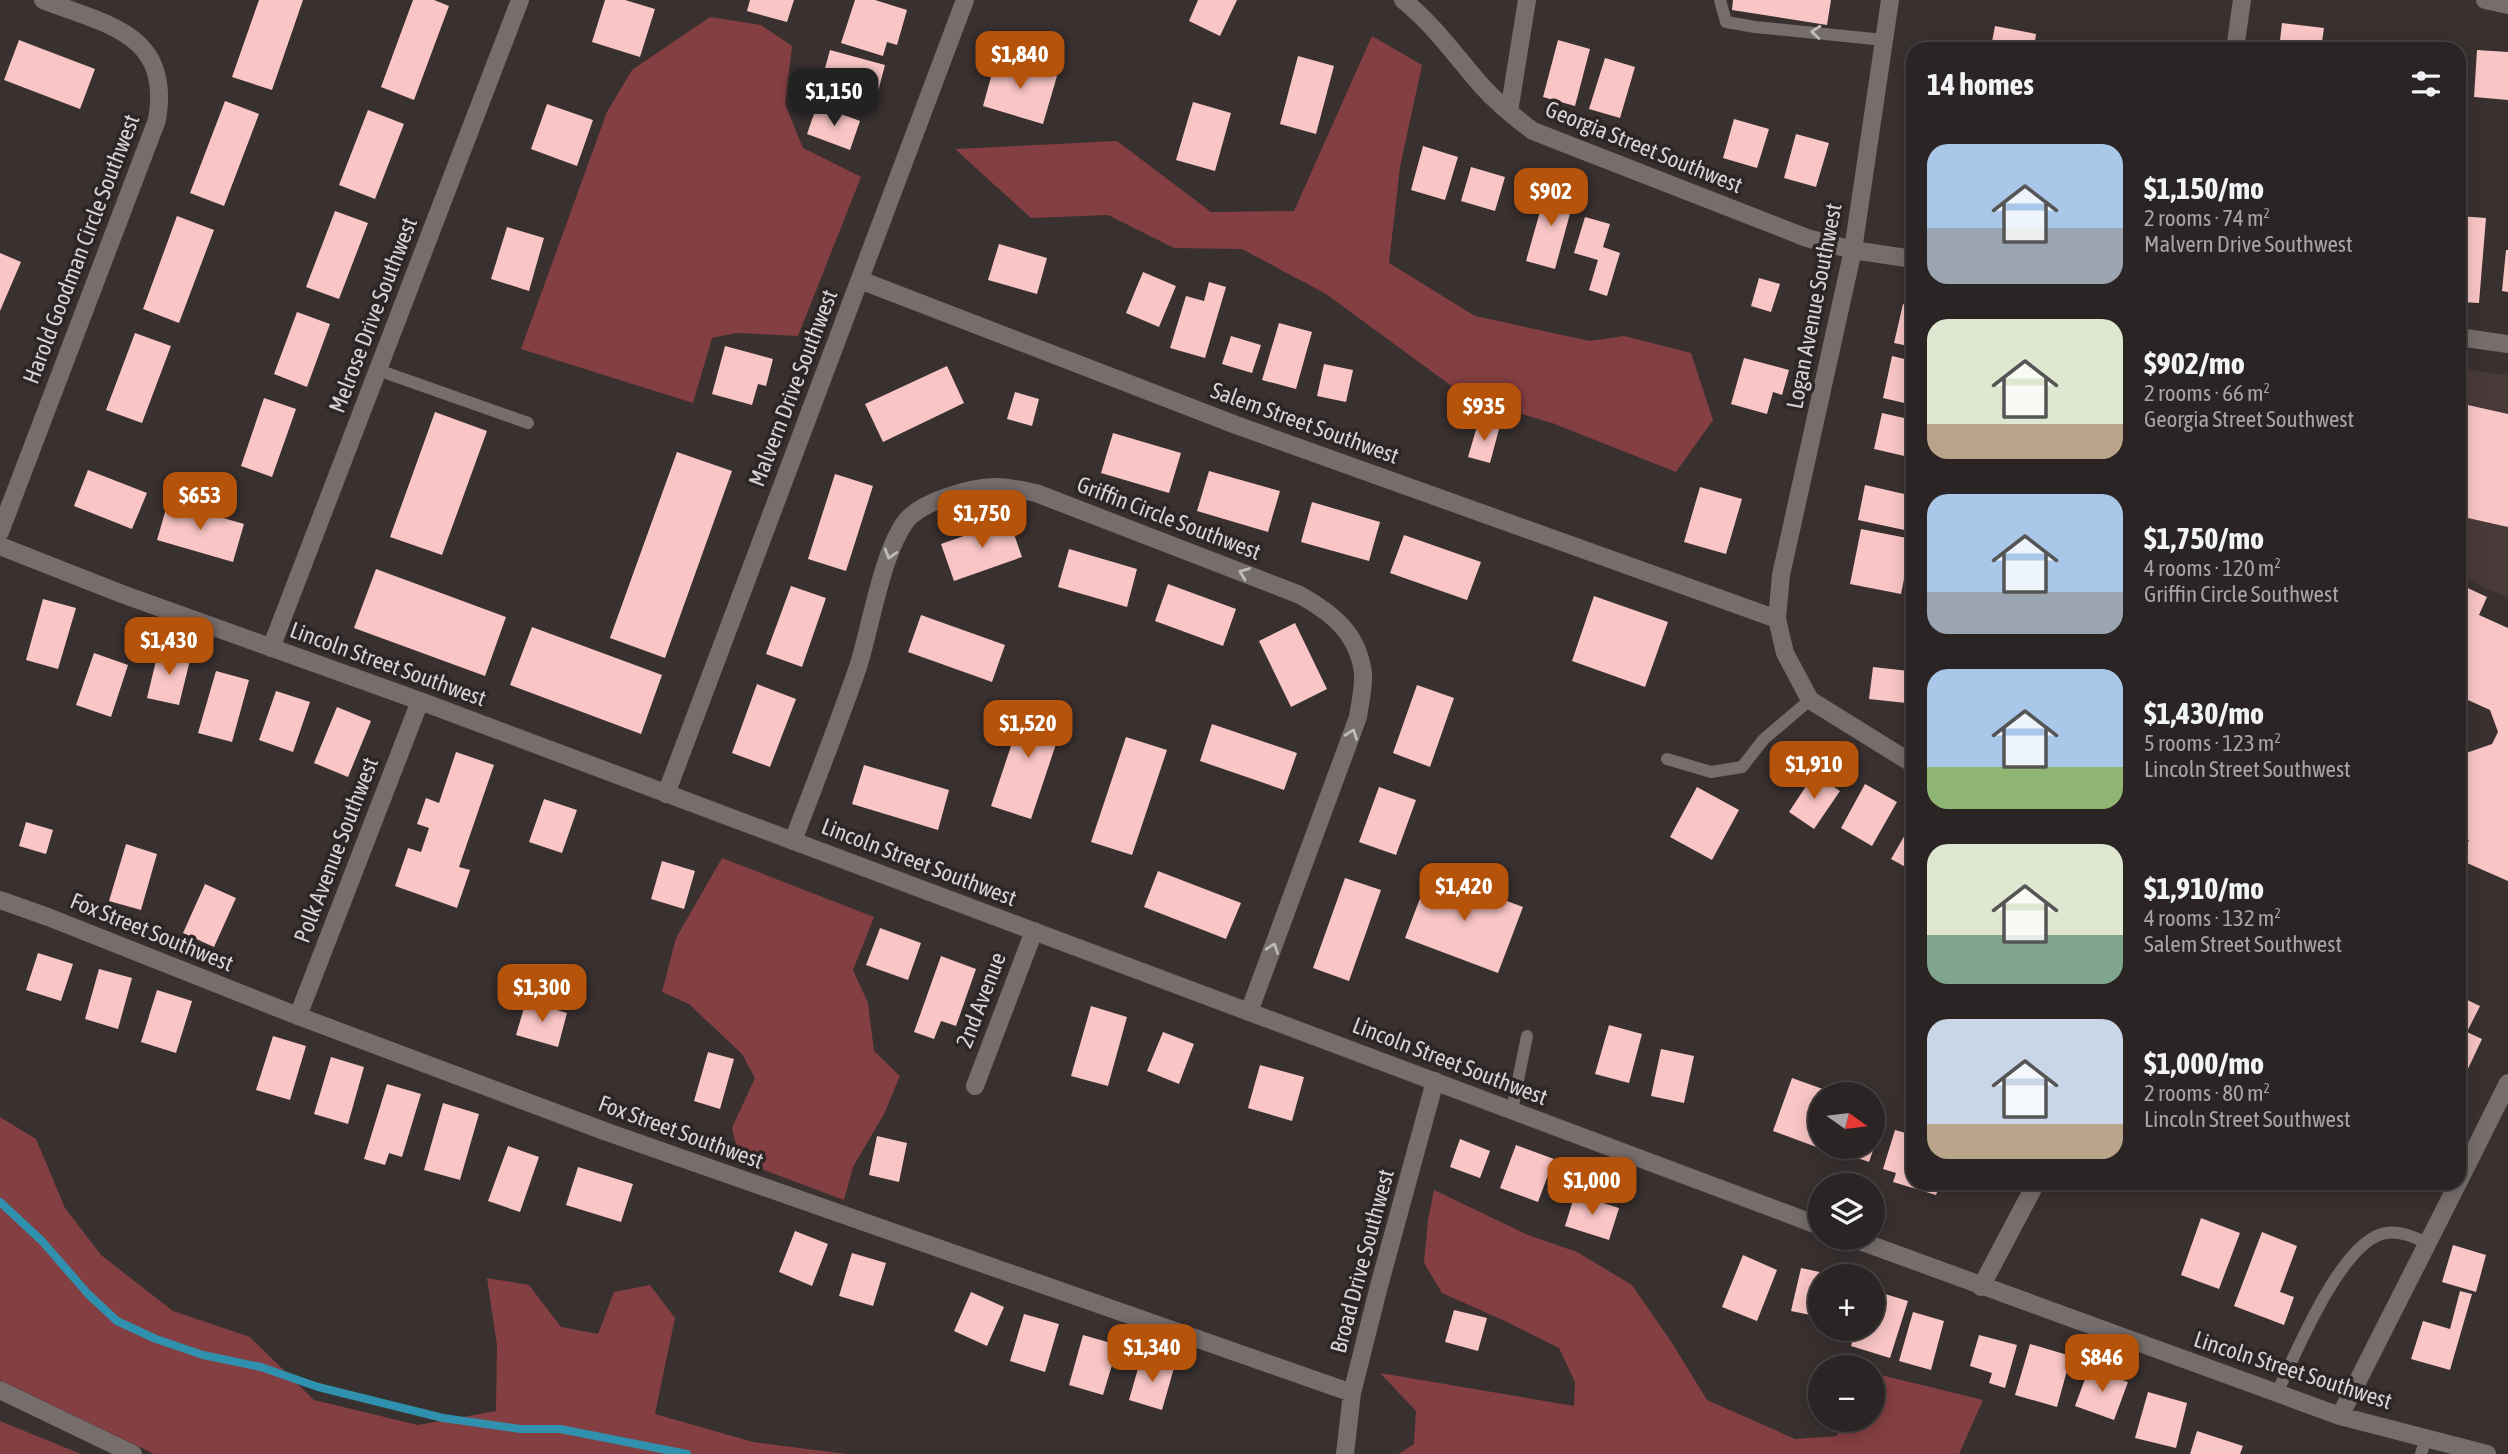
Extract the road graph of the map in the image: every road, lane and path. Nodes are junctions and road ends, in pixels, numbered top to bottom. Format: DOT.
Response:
graph roads {
  1 [pos="43,0"];
  2 [pos="520,0"];
  3 [pos="965,0"];
  4 [pos="1403,0"];
  5 [pos="1527,0"];
  6 [pos="1720,0"];
  7 [pos="1890,0"];
  8 [pos="2242,0"];
  9 [pos="2485,0"];
  10 [pos="2508,5"];
  11 [pos="1884,40"];
  12 [pos="2236,42"];
  13 [pos="1509,112"];
  14 [pos="1853,250"];
  15 [pos="1906,258"];
  16 [pos="860,280"];
  17 [pos="2466,338"];
  18 [pos="2508,344"];
  19 [pos="378,370"];
  20 [pos="528,423"];
  21 [pos="0,532"];
  22 [pos="0,546"];
  23 [pos="1777,619"];
  24 [pos="271,648"];
  25 [pos="1810,700"];
  26 [pos="420,701"];
  27 [pos="1667,759"];
  28 [pos="1906,760"];
  29 [pos="666,794"];
  30 [pos="793,841"];
  31 [pos="0,900"];
  32 [pos="1034,931"];
  33 [pos="1249,1012"];
  34 [pos="298,1016"];
  35 [pos="1527,1036"];
  36 [pos="1435,1081"];
  37 [pos="2508,1083"];
  38 [pos="975,1086"];
  39 [pos="1512,1110"];
  40 [pos="2466,1166"];
  41 [pos="2032,1190"];
  42 [pos="2454,1190"];
  43 [pos="1808,1221"];
  44 [pos="2427,1243"];
  45 [pos="1883,1250"];
  46 [pos="1981,1287"];
  47 [pos="0,1390"];
  48 [pos="1352,1393"];
  49 [pos="2277,1393"];
  50 [pos="2340,1416"];
  51 [pos="2423,1446"];
  52 [pos="133,1454"];
  53 [pos="1345,1454"];
  54 [pos="2487,1454"];
  1 -- 21 [label="street, Harold Goodman Circle Southwest"];
  2 -- 19 [label="street, Melrose Drive Southwest"];
  3 -- 16 [label="street, Malvern Drive Southwest"];
  4 -- 13 [label="street, Georgia Street Southwest"];
  5 -- 13 [label="street"];
  11 -- 6 [label="lane, one-way"];
  7 -- 11 [label="street, Logan Avenue Southwest"];
  8 -- 12 [label="street"];
  9 -- 10 [label="street"];
  11 -- 14 [label="street, Logan Avenue Southwest"];
  13 -- 14 [label="street, Georgia Street Southwest"];
  14 -- 15 [label="street, Georgia Street Southwest"];
  14 -- 23 [label="street, Logan Avenue Southwest"];
  16 -- 23 [label="street, Salem Street Southwest"];
  16 -- 29 [label="street, Malvern Drive Southwest"];
  17 -- 18 [label="street"];
  19 -- 20 [label="lane"];
  19 -- 24 [label="street, Melrose Drive Southwest"];
  22 -- 24 [label="street, Lincoln Street Southwest"];
  23 -- 25 [label="street"];
  24 -- 26 [label="street, Lincoln Street Southwest"];
  25 -- 27 [label="lane"];
  25 -- 28 [label="street"];
  26 -- 29 [label="street, Lincoln Street Southwest"];
  26 -- 34 [label="street, Polk Avenue Southwest"];
  29 -- 30 [label="street, Lincoln Street Southwest"];
  30 -- 32 [label="street, Lincoln Street Southwest"];
  33 -- 30 [label="street, Griffin Circle Southwest, one-way"];
  31 -- 34 [label="street, Fox Street Southwest"];
  32 -- 33 [label="street, Lincoln Street Southwest"];
  32 -- 38 [label="street, 2nd Avenue"];
  33 -- 36 [label="street, Lincoln Street Southwest"];
  34 -- 48 [label="street, Fox Street Southwest"];
  35 -- 39 [label="lane"];
  36 -- 39 [label="street, Lincoln Street Southwest"];
  36 -- 48 [label="street, Broad Drive Southwest"];
  37 -- 40 [label="street"];
  39 -- 43 [label="street, Lincoln Street Southwest"];
  41 -- 46 [label="street"];
  42 -- 44 [label="street"];
  44 -- 49 [label="lane"];
  44 -- 50 [label="street"];
  45 -- 46 [label="street, Lincoln Street Southwest"];
  46 -- 49 [label="street, Lincoln Street Southwest"];
  47 -- 52 [label="street"];
  48 -- 53 [label="street, Broad Drive Southwest"];
  49 -- 50 [label="street, Lincoln Street Southwest"];
  50 -- 51 [label="street, Lincoln Street Southwest"];
  51 -- 54 [label="street, Lincoln Street Southwest"];
}
